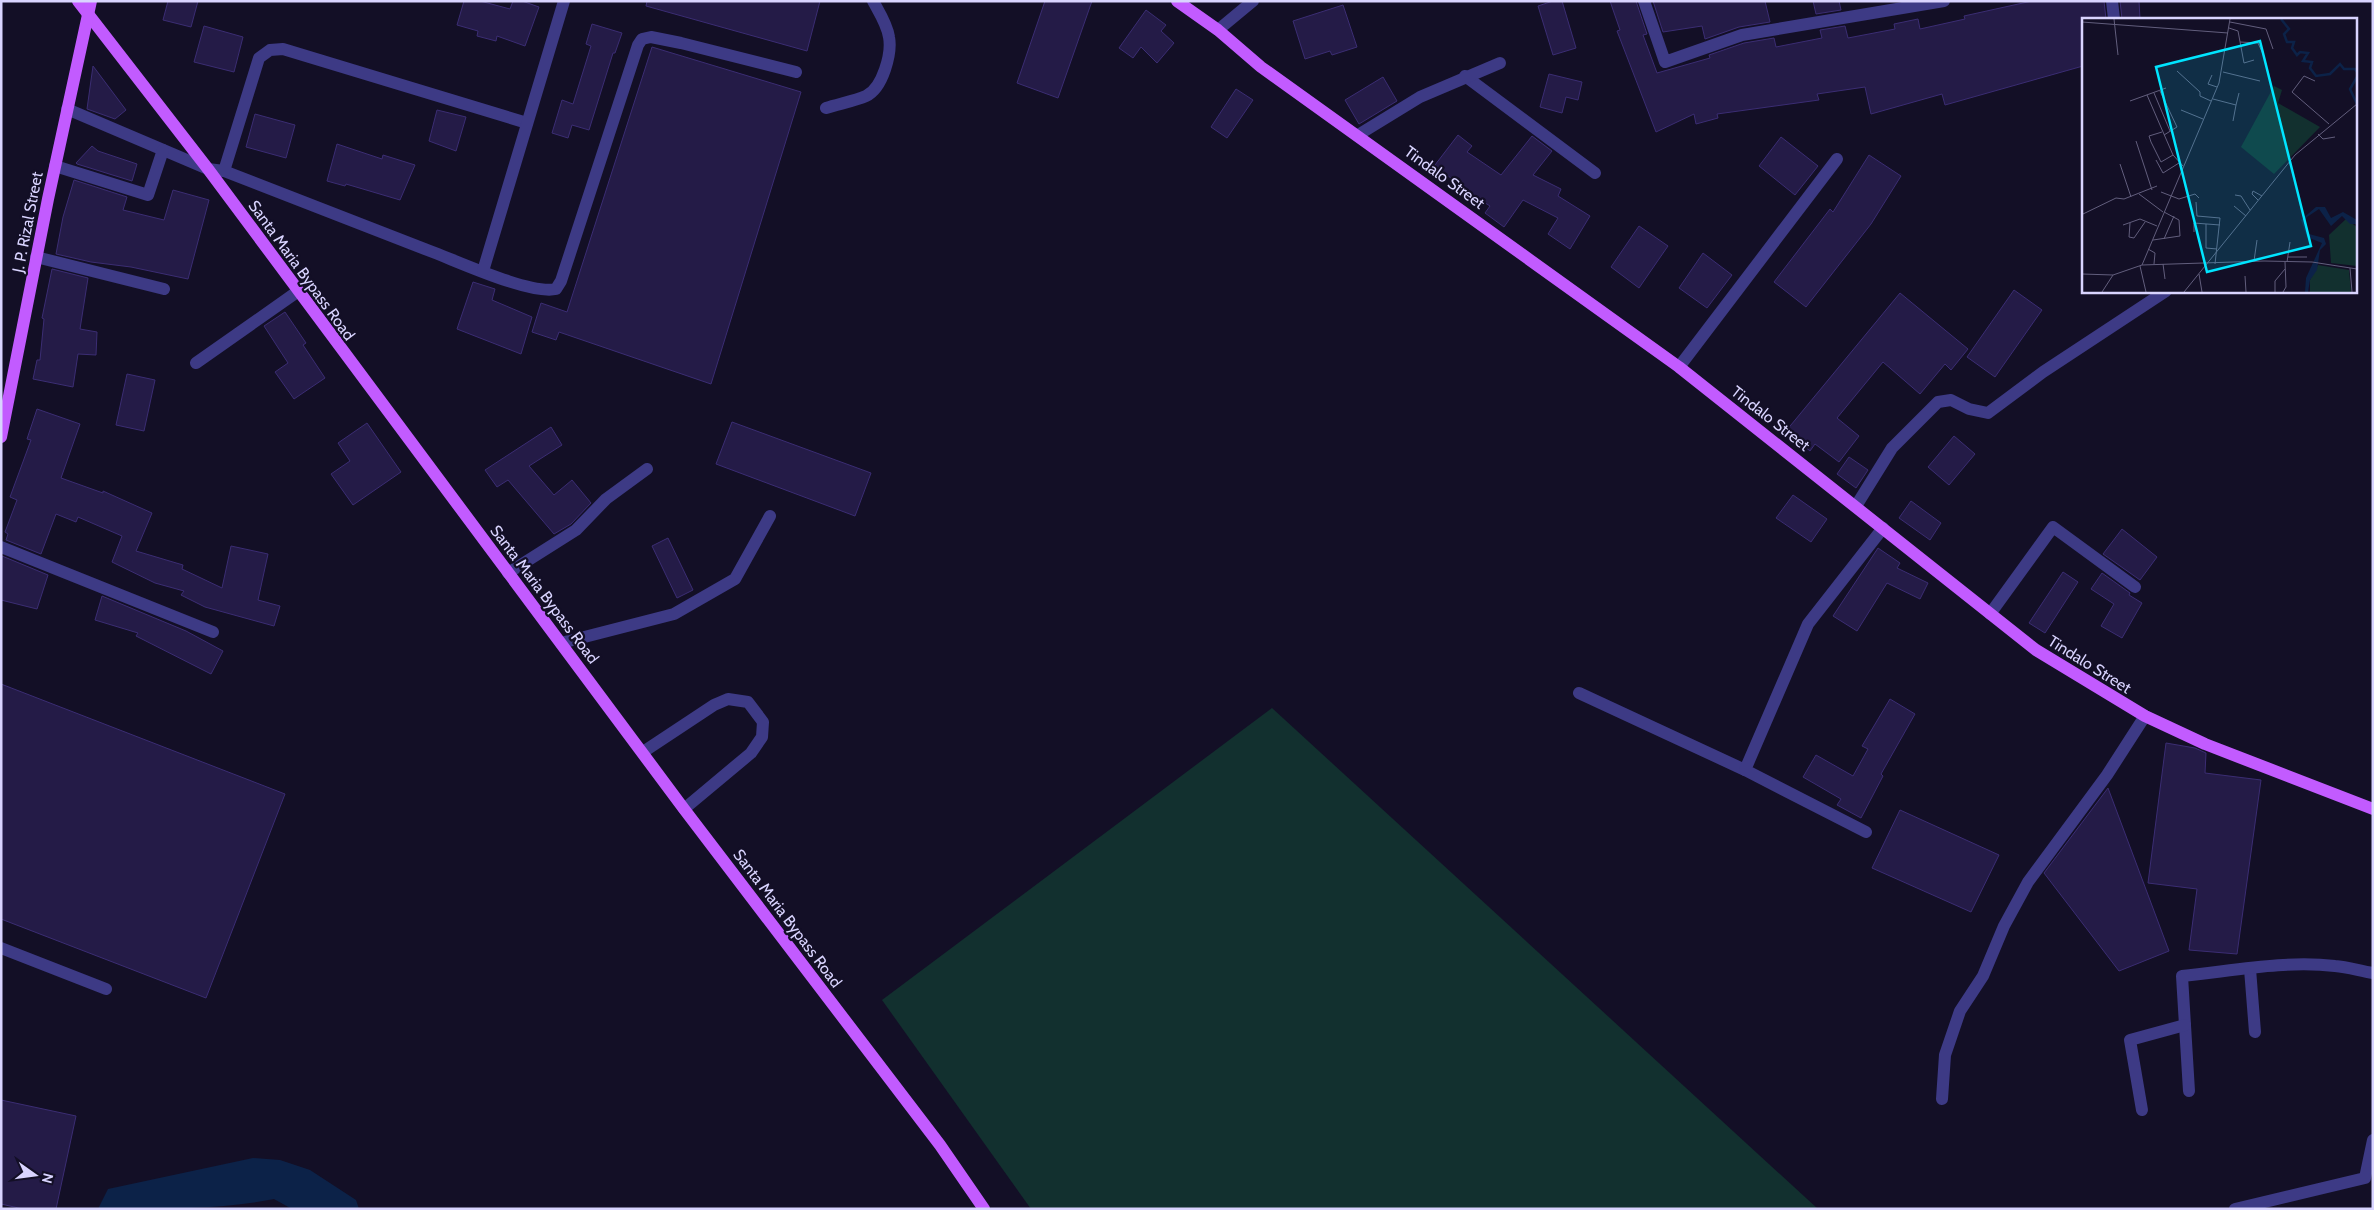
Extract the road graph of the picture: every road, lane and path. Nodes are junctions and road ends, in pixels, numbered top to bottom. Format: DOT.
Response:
graph roads {
  1 [pos="78,1"];
  2 [pos="91,1"];
  3 [pos="564,1"];
  4 [pos="873,1"];
  5 [pos="1177,1"];
  6 [pos="1253,1"];
  7 [pos="1644,1"];
  8 [pos="1944,1"];
  9 [pos="2112,1"];
  10 [pos="88,15"];
  11 [pos="2114,18"];
  12 [pos="1218,30"];
  13 [pos="1500,63"];
  14 [pos="796,72"];
  15 [pos="1465,76"];
  16 [pos="826,108"];
  17 [pos="67,109"];
  18 [pos="526,124"];
  19 [pos="1358,135"];
  20 [pos="163,150"];
  21 [pos="1836,159"];
  22 [pos="55,166"];
  23 [pos="208,169"];
  24 [pos="224,171"];
  25 [pos="1595,173"];
  26 [pos="36,257"];
  27 [pos="483,271"];
  28 [pos="164,289"];
  29 [pos="297,292"];
  30 [pos="2164,292"];
  31 [pos="196,363"];
  32 [pos="1679,367"];
  33 [pos="2,430"];
  34 [pos="647,469"];
  35 [pos="1856,506"];
  36 [pos="770,516"];
  37 [pos="1883,528"];
  38 [pos="1,547"];
  39 [pos="508,573"];
  40 [pos="2135,587"];
  41 [pos="1990,614"];
  42 [pos="213,632"];
  43 [pos="561,643"];
  44 [pos="1579,693"];
  45 [pos="2145,716"];
  46 [pos="643,752"];
  47 [pos="1745,770"];
  48 [pos="684,809"];
  49 [pos="2373,809"];
  50 [pos="1866,832"];
  51 [pos="1,948"];
  52 [pos="2250,969"];
  53 [pos="2373,973"];
  54 [pos="106,989"];
  55 [pos="2185,1026"];
  56 [pos="2255,1032"];
  57 [pos="2189,1092"];
  58 [pos="1942,1099"];
  59 [pos="2142,1110"];
  60 [pos="2373,1140"];
  61 [pos="984,1209"];
  62 [pos="2235,1209"];
  1 -- 10 [label="main road, Santa Maria Bypass Road"];
  2 -- 10 [label="main road, J. P. Rizal Street"];
  3 -- 18 [label="street"];
  4 -- 16 [label="street"];
  5 -- 12 [label="main road, Tindalo Street"];
  6 -- 12 [label="street"];
  7 -- 8 [label="street"];
  9 -- 11 [label="street"];
  10 -- 17 [label="main road, J. P. Rizal Street"];
  10 -- 23 [label="main road, Santa Maria Bypass Road"];
  12 -- 19 [label="main road, Tindalo Street"];
  13 -- 15 [label="street"];
  14 -- 27 [label="street"];
  15 -- 19 [label="street"];
  15 -- 25 [label="street"];
  17 -- 20 [label="street"];
  17 -- 22 [label="main road, J. P. Rizal Street"];
  18 -- 24 [label="street"];
  18 -- 27 [label="street"];
  19 -- 32 [label="main road, Tindalo Street"];
  20 -- 22 [label="street"];
  20 -- 23 [label="street"];
  21 -- 32 [label="street"];
  22 -- 26 [label="main road, J. P. Rizal Street"];
  23 -- 24 [label="street"];
  23 -- 29 [label="main road, Santa Maria Bypass Road"];
  24 -- 27 [label="street"];
  26 -- 28 [label="street"];
  26 -- 33 [label="main road, J. P. Rizal Street"];
  29 -- 31 [label="street"];
  29 -- 39 [label="main road, Santa Maria Bypass Road"];
  30 -- 35 [label="street"];
  32 -- 35 [label="main road, Tindalo Street"];
  34 -- 39 [label="street"];
  35 -- 37 [label="main road, Tindalo Street"];
  36 -- 43 [label="street"];
  37 -- 41 [label="main road, Tindalo Street"];
  37 -- 47 [label="street"];
  38 -- 42 [label="street"];
  39 -- 43 [label="main road, Santa Maria Bypass Road"];
  40 -- 41 [label="street"];
  41 -- 45 [label="main road, Tindalo Street"];
  43 -- 46 [label="main road, Santa Maria Bypass Road"];
  44 -- 47 [label="street"];
  45 -- 49 [label="main road, Tindalo Street"];
  45 -- 58 [label="street"];
  46 -- 48 [label="main road, Santa Maria Bypass Road"];
  46 -- 48 [label="street"];
  47 -- 50 [label="street"];
  48 -- 61 [label="main road, Santa Maria Bypass Road"];
  51 -- 54 [label="street"];
  52 -- 53 [label="street"];
  52 -- 55 [label="street"];
  52 -- 56 [label="street"];
  55 -- 57 [label="street"];
  55 -- 59 [label="street"];
  60 -- 62 [label="street"];
}
